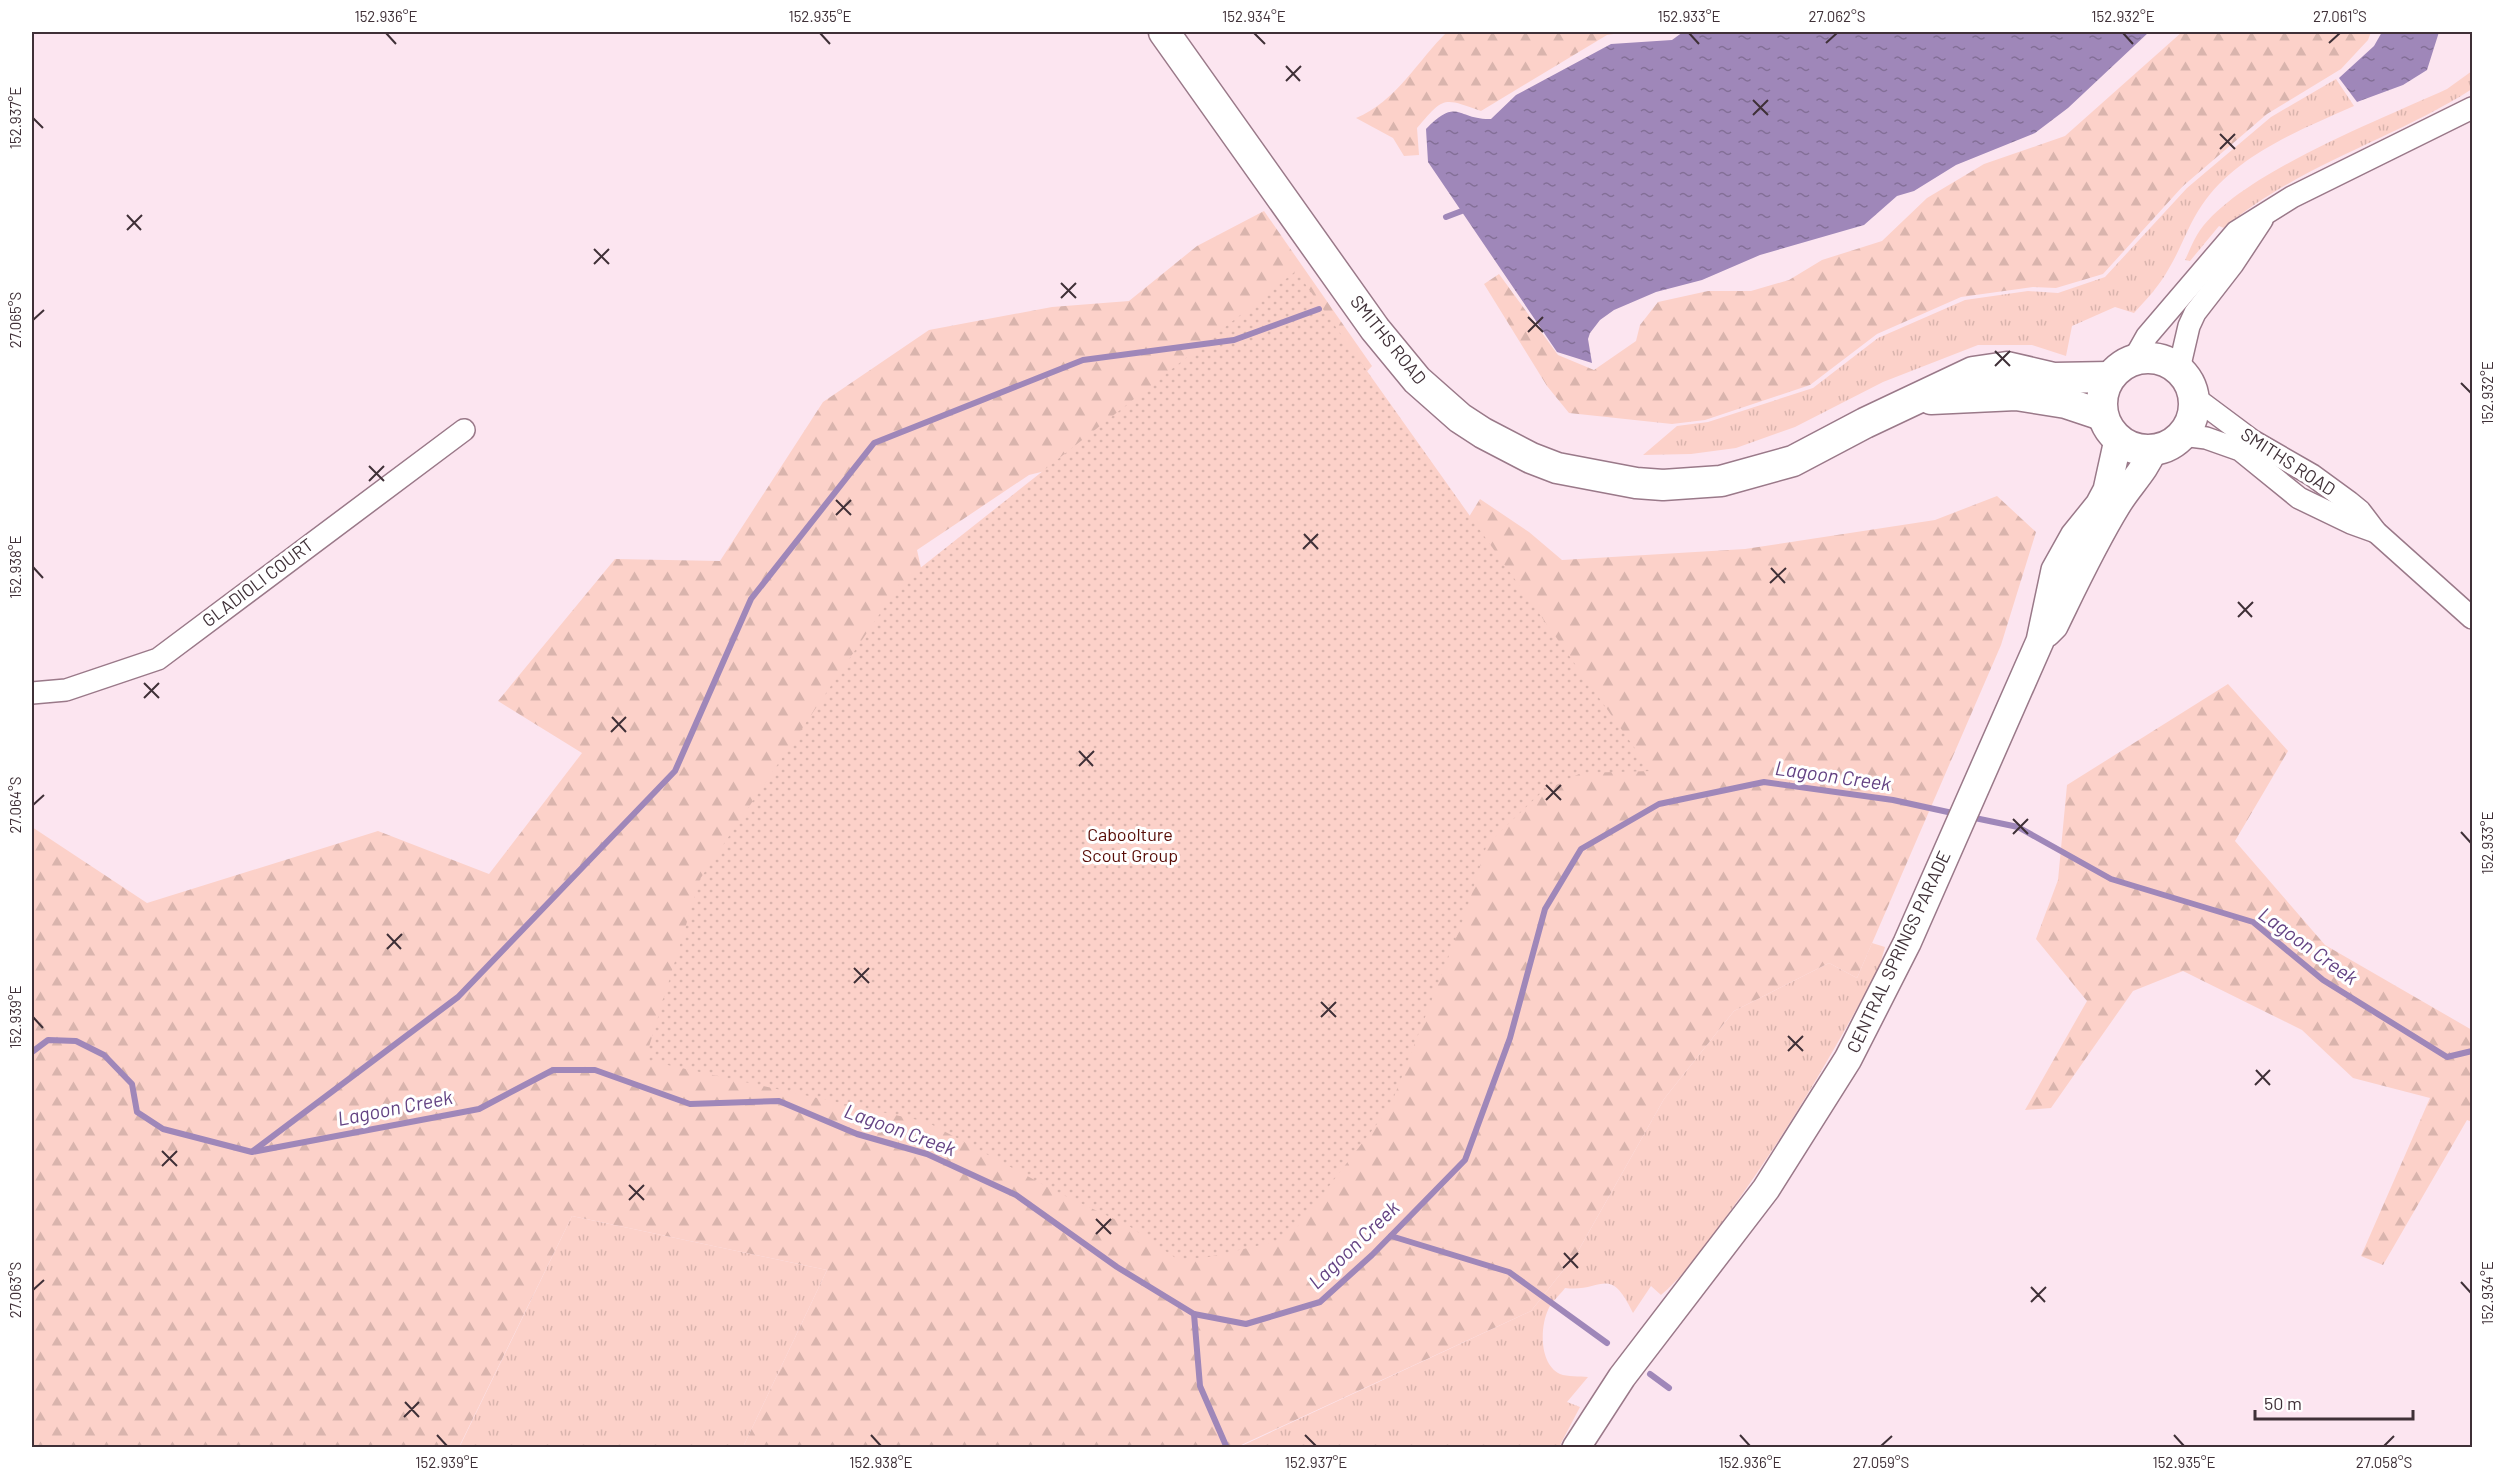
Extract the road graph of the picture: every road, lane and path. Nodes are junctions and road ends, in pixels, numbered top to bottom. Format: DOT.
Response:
graph roads {
  1 [pos="1164,32"];
  2 [pos="2472,108"];
  3 [pos="2264,216"];
  4 [pos="2134,360"];
  5 [pos="2179,369"];
  6 [pos="2110,377"];
  7 [pos="2194,397"];
  8 [pos="1919,399"];
  9 [pos="2102,415"];
  10 [pos="464,430"];
  11 [pos="2182,435"];
  12 [pos="2118,440"];
  13 [pos="2152,450"];
  14 [pos="2376,532"];
  15 [pos="2472,618"];
  16 [pos="2040,641"];
  17 [pos="32,693"];
  18 [pos="1576,1448"];
  1 -- 8 [label="main road, SMITHS ROAD"];
  2 -- 3 [label="street"];
  3 -- 4 [label="street"];
  3 -- 5 [label="street"];
  4 -- 5 [label="main road"];
  4 -- 6 [label="main road"];
  5 -- 7 [label="main road"];
  6 -- 8 [label="main road, SMITHS ROAD"];
  6 -- 9 [label="main road"];
  7 -- 11 [label="main road"];
  7 -- 14 [label="street, SMITHS ROAD"];
  8 -- 9 [label="main road, SMITHS ROAD"];
  9 -- 12 [label="main road"];
  10 -- 17 [label="street, GLADIOLI COURT"];
  11 -- 13 [label="main road"];
  11 -- 14 [label="street, SMITHS ROAD"];
  12 -- 13 [label="main road"];
  12 -- 16 [label="street, CENTRAL SPRINGS PARADE"];
  13 -- 16 [label="street, CENTRAL SPRINGS PARADE"];
  14 -- 15 [label="street, SMITHS ROAD"];
  16 -- 18 [label="street, CENTRAL SPRINGS PARADE"];
}
